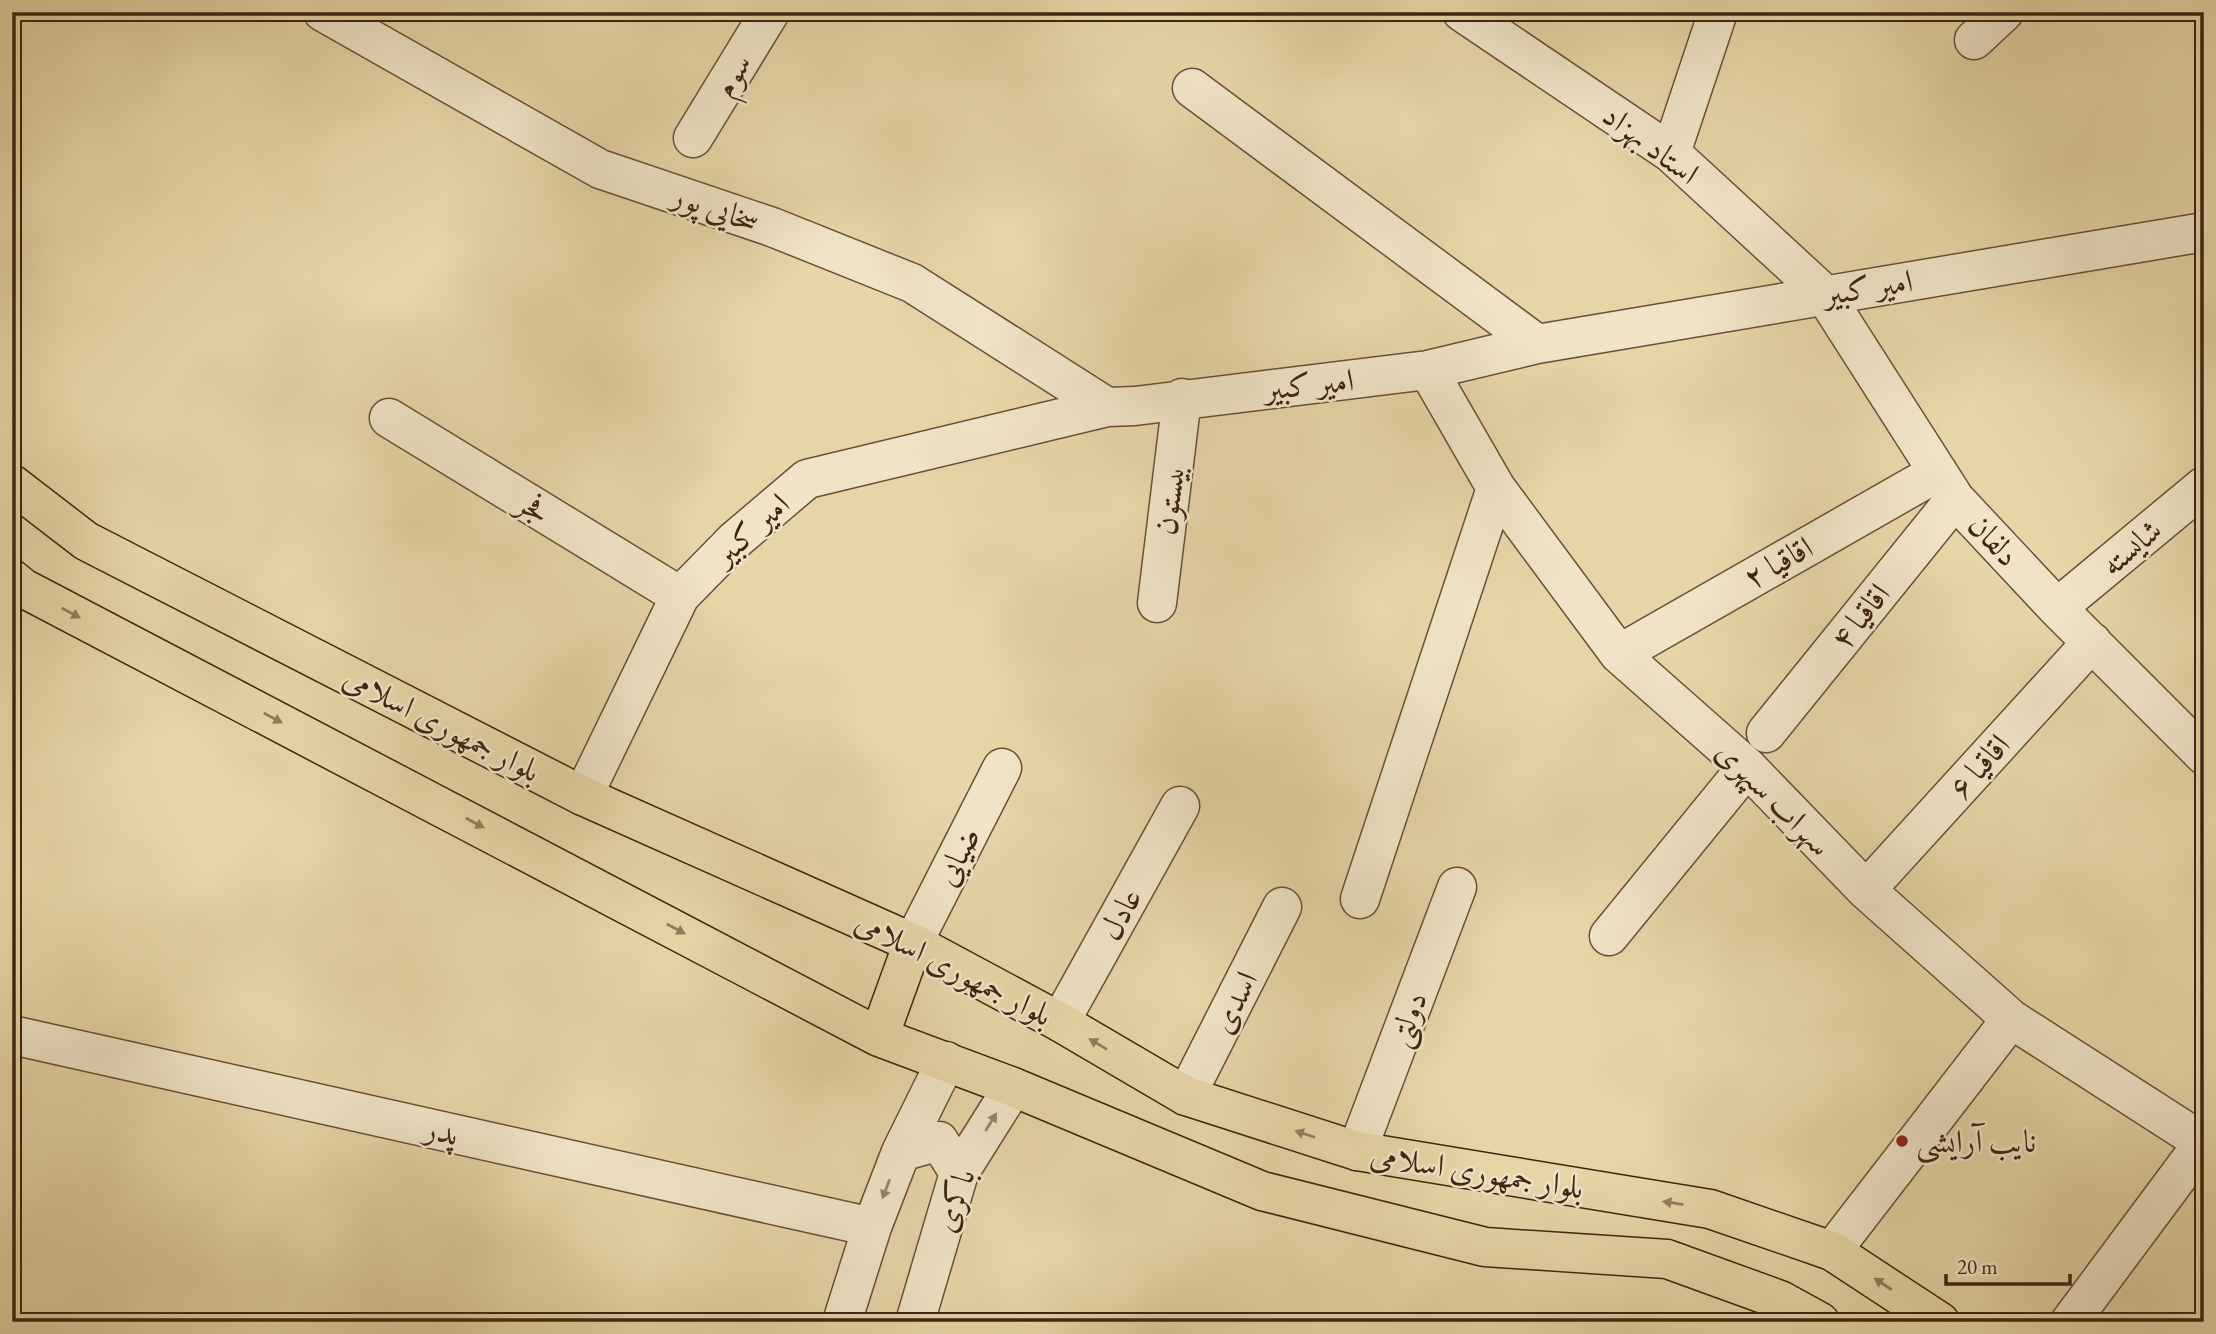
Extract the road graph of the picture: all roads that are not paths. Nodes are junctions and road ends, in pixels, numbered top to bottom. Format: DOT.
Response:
graph roads {
  1 [pos="323,12"];
  2 [pos="771,12"];
  3 [pos="1718,12"];
  4 [pos="2004,12"];
  5 [pos="1481,17"];
  6 [pos="1974,40"];
  7 [pos="1192,88"];
  8 [pos="693,138"];
  9 [pos="1671,153"];
  10 [pos="2204,232"];
  11 [pos="1824,294"];
  12 [pos="1537,344"];
  13 [pos="1429,370"];
  14 [pos="1182,398"];
  15 [pos="1107,407"];
  16 [pos="389,418"];
  17 [pos="12,484"];
  18 [pos="1947,486"];
  19 [pos="2204,486"];
  20 [pos="1496,488"];
  21 [pos="16,592"];
  22 [pos="680,596"];
  23 [pos="1157,603"];
  24 [pos="2057,608"];
  25 [pos="2092,642"];
  26 [pos="1619,654"];
  27 [pos="1766,733"];
  28 [pos="2204,755"];
  29 [pos="1747,767"];
  30 [pos="1002,768"];
  31 [pos="583,796"];
  32 [pos="1181,806"];
  33 [pos="1457,887"];
  34 [pos="1866,890"];
  35 [pos="1360,899"];
  36 [pos="1282,907"];
  37 [pos="1609,936"];
  38 [pos="913,943"];
  39 [pos="2011,1019"];
  40 [pos="1060,1022"];
  41 [pos="12,1035"];
  42 [pos="879,1037"];
  43 [pos="946,1061"];
  44 [pos="1013,1087"];
  45 [pos="1186,1096"];
  46 [pos="2203,1143"];
  47 [pos="1357,1151"];
  48 [pos="901,1152"];
  49 [pos="959,1173"];
  50 [pos="872,1227"];
  51 [pos="1832,1251"];
  52 [pos="842,1322"];
  53 [pos="915,1322"];
  54 [pos="1820,1322"];
  55 [pos="1940,1322"];
  56 [pos="2070,1322"];
  1 -- 15 [label="street, سخایی پور"];
  2 -- 8 [label="street, سوم"];
  3 -- 9 [label="street"];
  4 -- 6 [label="street"];
  5 -- 9 [label="street, استاد بهزاد"];
  7 -- 12 [label="street"];
  9 -- 11 [label="street, استاد بهزاد"];
  10 -- 11 [label="street, امیر کبیر"];
  11 -- 12 [label="street, امیر کبیر"];
  11 -- 18 [label="street, دلفان"];
  12 -- 13 [label="street, امیر کبیر"];
  13 -- 14 [label="street, امیر کبیر"];
  13 -- 20 [label="street, سهراب سپهری"];
  14 -- 15 [label="street, امیر کبیر"];
  14 -- 23 [label="street, بیستون"];
  15 -- 22 [label="street, امیر کبیر"];
  16 -- 22 [label="street, فجر"];
  17 -- 31 [label="main road, بلوار جمهوری اسلامی"];
  18 -- 24 [label="street, دلفان"];
  18 -- 26 [label="street, اقاقیا ۲"];
  18 -- 27 [label="street, اقاقیا ۴"];
  19 -- 24 [label="street, شایسته"];
  20 -- 26 [label="street, سهراب سپهری"];
  20 -- 35 [label="street"];
  21 -- 42 [label="main road, بلوار جمهوری اسلامی, one-way"];
  22 -- 31 [label="street, امیر کبیر"];
  24 -- 25 [label="street, دلفان"];
  25 -- 28 [label="street, دلفان"];
  25 -- 34 [label="street, اقاقیا ۶"];
  26 -- 29 [label="street, سهراب سپهری"];
  29 -- 34 [label="street, سهراب سپهری"];
  29 -- 37 [label="street"];
  30 -- 38 [label="street, ضیایی"];
  31 -- 38 [label="main road, بلوار جمهوری اسلامی"];
  32 -- 40 [label="street, عادل"];
  33 -- 47 [label="street, دولتی"];
  34 -- 39 [label="street, سهراب سپهری"];
  36 -- 45 [label="street, اسدی"];
  38 -- 40 [label="main road, بلوار جمهوری اسلامی"];
  38 -- 42 [label="main road"];
  39 -- 46 [label="street, سهراب سپهری"];
  39 -- 51 [label="street"];
  45 -- 40 [label="main road, بلوار جمهوری اسلامی, one-way"];
  41 -- 50 [label="street, پدر"];
  42 -- 43 [label="main road, بلوار جمهوری اسلامی"];
  43 -- 44 [label="main road, بلوار جمهوری اسلامی"];
  43 -- 48 [label="street"];
  49 -- 44 [label="street, باکری, one-way"];
  44 -- 54 [label="main road, بلوار جمهوری اسلامی"];
  47 -- 45 [label="main road, بلوار جمهوری اسلامی, one-way"];
  46 -- 56 [label="street"];
  51 -- 47 [label="main road, بلوار جمهوری اسلامی, one-way"];
  48 -- 49 [label="street"];
  48 -- 50 [label="street, one-way"];
  49 -- 53 [label="street, باکری"];
  50 -- 52 [label="street"];
  55 -- 51 [label="main road, بلوار جمهوری اسلامی, one-way"];
}
